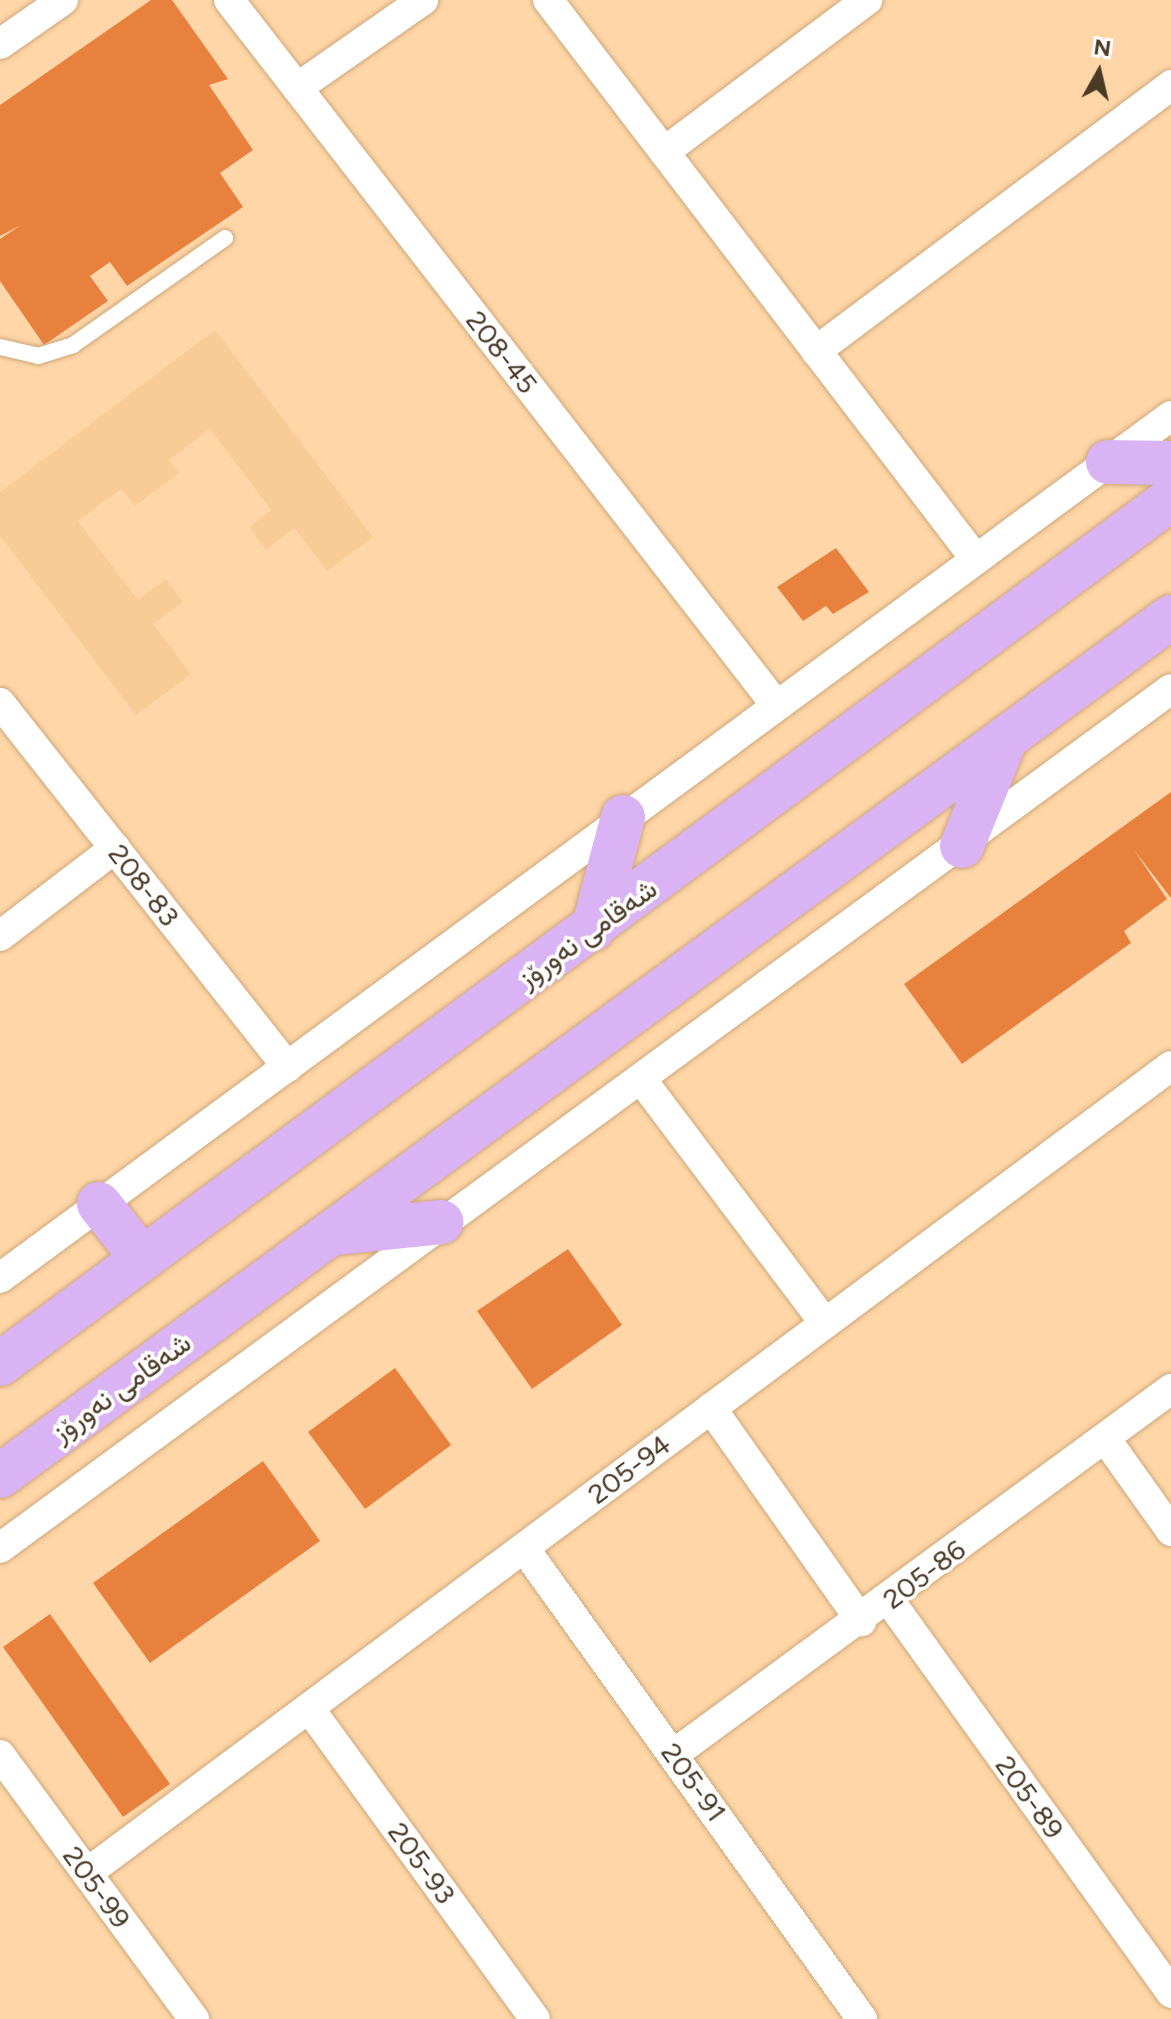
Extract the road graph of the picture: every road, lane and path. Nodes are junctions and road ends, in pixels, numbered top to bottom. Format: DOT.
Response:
graph roads {
  1 [pos="63,0"];
  2 [pos="229,0"];
  3 [pos="423,0"];
  4 [pos="548,0"];
  5 [pos="867,0"];
  6 [pos="0,44"];
  7 [pos="1171,85"];
  8 [pos="297,88"];
  9 [pos="664,152"];
  10 [pos="225,238"];
  11 [pos="0,347"];
  12 [pos="816,351"];
  13 [pos="1171,416"];
  14 [pos="1108,462"];
  15 [pos="1171,463"];
  16 [pos="1171,499"];
  17 [pos="975,558"];
  18 [pos="1171,617"];
  19 [pos="1171,689"];
  20 [pos="0,703"];
  21 [pos="776,705"];
  22 [pos="1006,738"];
  23 [pos="623,817"];
  24 [pos="962,846"];
  25 [pos="115,848"];
  26 [pos="593,929"];
  27 [pos="0,936"];
  28 [pos="287,1067"];
  29 [pos="1170,1068"];
  30 [pos="641,1079"];
  31 [pos="99,1204"];
  32 [pos="441,1222"];
  33 [pos="333,1233"];
  34 [pos="142,1258"];
  35 [pos="0,1278"];
  36 [pos="825,1323"];
  37 [pos="0,1364"];
  38 [pos="1171,1389"];
  39 [pos="711,1408"];
  40 [pos="1105,1438"];
  41 [pos="0,1476"];
  42 [pos="1171,1531"];
  43 [pos="0,1548"];
  44 [pos="524,1548"];
  45 [pos="889,1600"];
  46 [pos="861,1621"];
  47 [pos="309,1708"];
  48 [pos="674,1754"];
  49 [pos="0,1755"];
  50 [pos="87,1873"];
  51 [pos="1171,1993"];
  52 [pos="194,2019"];
  53 [pos="535,2019"];
  54 [pos="862,2019"];
  1 -- 6 [label="street"];
  2 -- 8 [label="street, 208-45"];
  3 -- 8 [label="street"];
  4 -- 9 [label="street"];
  5 -- 9 [label="street"];
  7 -- 12 [label="street"];
  8 -- 21 [label="street, 208-45"];
  9 -- 12 [label="street"];
  10 -- 11 [label="lane"];
  12 -- 17 [label="street"];
  13 -- 14 [label="street"];
  14 -- 15 [label="main road"];
  14 -- 17 [label="street"];
  16 -- 26 [label="main road, شەقامی نەورۆز"];
  17 -- 21 [label="street"];
  18 -- 22 [label="main road, شەقامی نەورۆز"];
  19 -- 24 [label="street"];
  20 -- 25 [label="street, 208-83"];
  21 -- 23 [label="street"];
  22 -- 24 [label="main road"];
  22 -- 33 [label="main road, شەقامی نەورۆز"];
  23 -- 26 [label="main road"];
  23 -- 28 [label="street"];
  24 -- 30 [label="street"];
  25 -- 27 [label="street"];
  25 -- 28 [label="street, 208-83"];
  26 -- 34 [label="main road, شەقامی نەورۆز"];
  28 -- 31 [label="street"];
  29 -- 36 [label="street, 205-94"];
  30 -- 32 [label="street"];
  30 -- 36 [label="street"];
  31 -- 34 [label="main road"];
  31 -- 35 [label="street"];
  32 -- 33 [label="main road"];
  32 -- 43 [label="street"];
  33 -- 41 [label="main road, شەقامی نەورۆز"];
  34 -- 37 [label="main road, شەقامی نەورۆز"];
  36 -- 39 [label="street, 205-94"];
  38 -- 40 [label="street, 205-86"];
  39 -- 44 [label="street, 205-94"];
  39 -- 46 [label="street"];
  40 -- 42 [label="street"];
  40 -- 45 [label="street, 205-86"];
  44 -- 47 [label="street, 205-94"];
  44 -- 48 [label="street, 205-91"];
  45 -- 46 [label="street, 205-86"];
  45 -- 51 [label="street, 205-89"];
  46 -- 48 [label="street, 205-86"];
  47 -- 50 [label="street, 205-94"];
  47 -- 53 [label="street, 205-93"];
  48 -- 54 [label="street, 205-91"];
  49 -- 50 [label="street, 205-99"];
  50 -- 52 [label="street, 205-99"];
}
